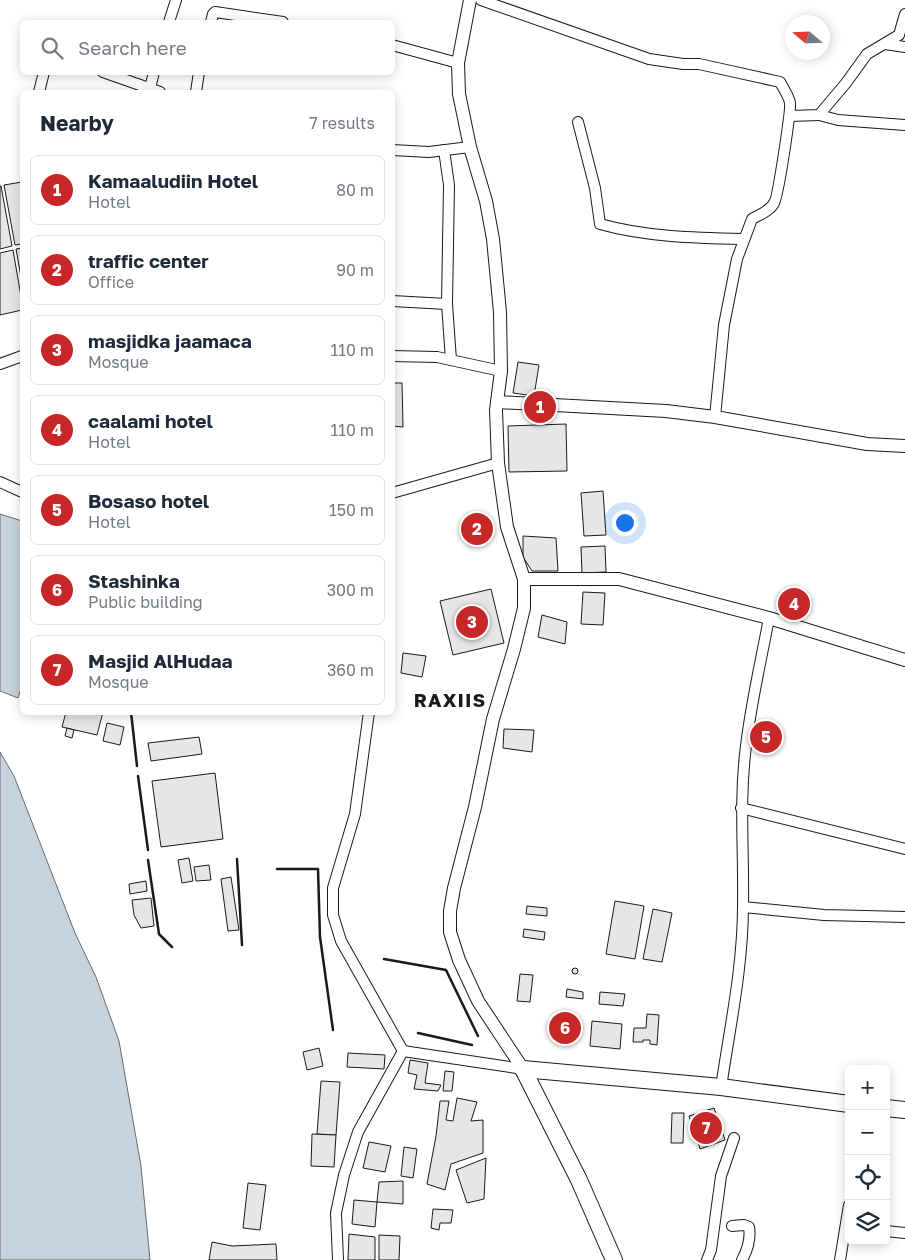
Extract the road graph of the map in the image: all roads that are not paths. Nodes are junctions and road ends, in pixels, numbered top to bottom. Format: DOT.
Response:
graph roads {
  1 [pos="176,0"];
  2 [pos="470,0"];
  3 [pos="481,0"];
  4 [pos="905,14"];
  5 [pos="170,20"];
  6 [pos="212,20"];
  7 [pos="269,20"];
  8 [pos="885,44"];
  9 [pos="395,46"];
  10 [pos="905,47"];
  11 [pos="458,63"];
  12 [pos="43,75"];
  13 [pos="111,75"];
  14 [pos="154,75"];
  15 [pos="199,75"];
  16 [pos="40,90"];
  17 [pos="150,90"];
  18 [pos="153,90"];
  19 [pos="196,90"];
  20 [pos="820,115"];
  21 [pos="790,116"];
  22 [pos="578,122"];
  23 [pos="905,125"];
  24 [pos="470,147"];
  25 [pos="395,150"];
  26 [pos="444,150"];
  27 [pos="744,239"];
  28 [pos="395,300"];
  29 [pos="447,304"];
  30 [pos="395,356"];
  31 [pos="20,357"];
  32 [pos="451,360"];
  33 [pos="0,364"];
  34 [pos="500,371"];
  35 [pos="497,402"];
  36 [pos="714,417"];
  37 [pos="905,446"];
  38 [pos="498,463"];
  39 [pos="0,482"];
  40 [pos="20,491"];
  41 [pos="395,492"];
  42 [pos="524,579"];
  43 [pos="769,618"];
  44 [pos="905,660"];
  45 [pos="369,715"];
  46 [pos="742,808"];
  47 [pos="905,849"];
  48 [pos="744,907"];
  49 [pos="905,917"];
  50 [pos="403,1051"];
  51 [pos="523,1069"];
  52 [pos="721,1087"];
  53 [pos="845,1103"];
  54 [pos="890,1108"];
  55 [pos="905,1110"];
  56 [pos="734,1138"];
  57 [pos="732,1226"];
  58 [pos="890,1231"];
  59 [pos="905,1233"];
  60 [pos="845,1238"];
  61 [pos="338,1260"];
  62 [pos="614,1260"];
  63 [pos="707,1260"];
  64 [pos="742,1260"];
  65 [pos="840,1260"];
  1 -- 5 [label="street"];
  2 -- 11 [label="street"];
  3 -- 21 [label="street"];
  4 -- 8 [label="street"];
  6 -- 7 [label="street"];
  8 -- 10 [label="street"];
  8 -- 20 [label="street"];
  9 -- 11 [label="street"];
  11 -- 24 [label="street"];
  12 -- 16 [label="street"];
  13 -- 17 [label="street"];
  14 -- 18 [label="street"];
  15 -- 19 [label="street"];
  20 -- 21 [label="street"];
  20 -- 23 [label="street"];
  21 -- 27 [label="street"];
  22 -- 27 [label="street"];
  24 -- 26 [label="street"];
  24 -- 34 [label="street"];
  25 -- 26 [label="street"];
  26 -- 29 [label="street"];
  27 -- 36 [label="street"];
  28 -- 29 [label="street"];
  29 -- 32 [label="street"];
  30 -- 32 [label="street"];
  31 -- 33 [label="street"];
  32 -- 34 [label="street"];
  34 -- 35 [label="street"];
  35 -- 36 [label="street"];
  35 -- 38 [label="street"];
  36 -- 37 [label="street"];
  38 -- 41 [label="street"];
  38 -- 42 [label="street"];
  39 -- 40 [label="street"];
  42 -- 43 [label="street"];
  42 -- 51 [label="street"];
  43 -- 44 [label="street"];
  43 -- 46 [label="street"];
  45 -- 50 [label="street"];
  46 -- 47 [label="street"];
  46 -- 48 [label="street"];
  48 -- 49 [label="street"];
  48 -- 52 [label="street"];
  50 -- 51 [label="street"];
  50 -- 61 [label="street"];
  51 -- 52 [label="main road"];
  51 -- 62 [label="main road"];
  52 -- 53 [label="main road"];
  54 -- 55 [label="main road"];
  56 -- 63 [label="street"];
  57 -- 64 [label="street"];
  58 -- 59 [label="street"];
  60 -- 65 [label="street"];
}
